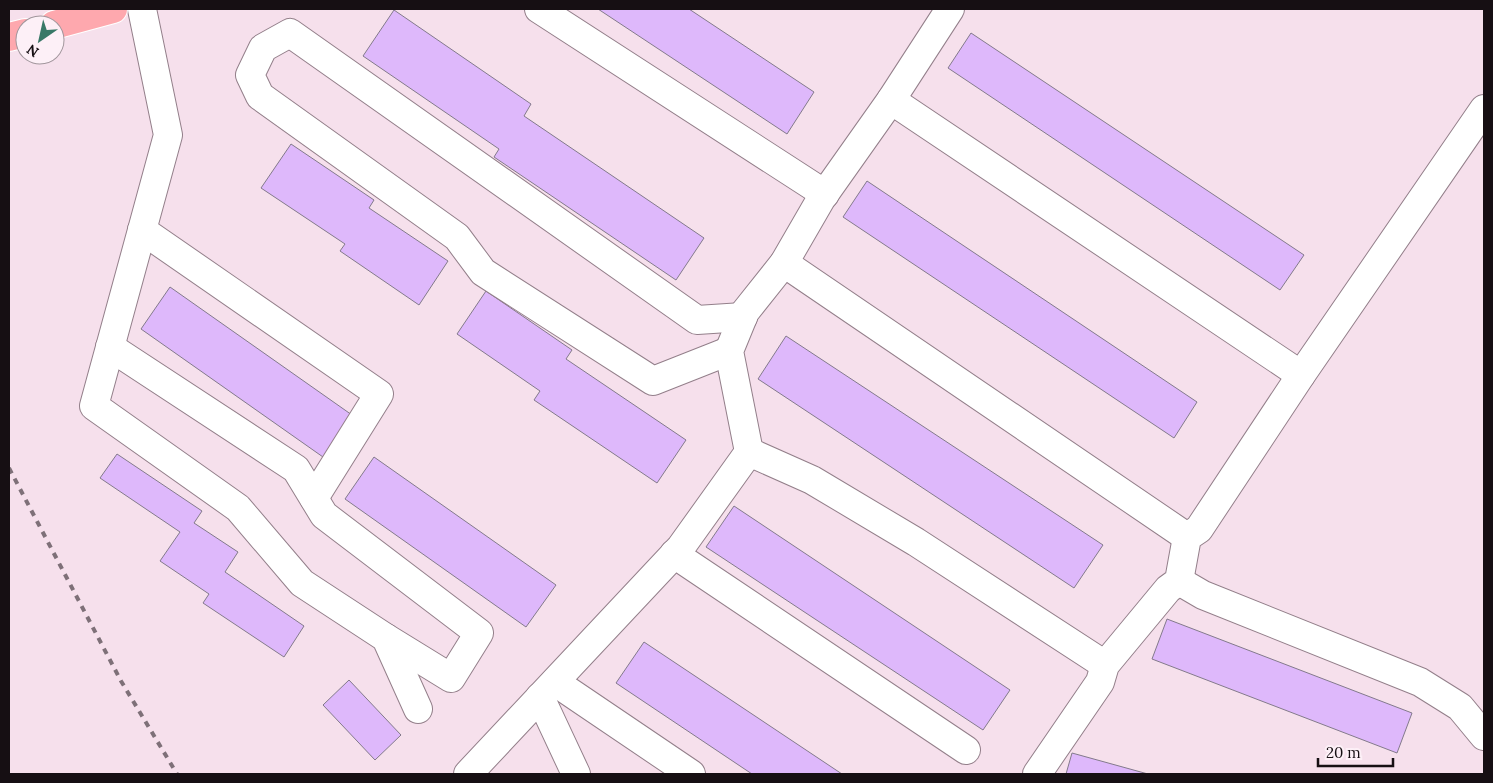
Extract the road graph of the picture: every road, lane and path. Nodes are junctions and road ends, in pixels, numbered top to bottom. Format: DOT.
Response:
graph roads {
  1 [pos="113,9"];
  2 [pos="142,9"];
  3 [pos="540,9"];
  4 [pos="950,9"];
  5 [pos="65,22"];
  6 [pos="891,100"];
  7 [pos="1484,109"];
  8 [pos="825,194"];
  9 [pos="142,230"];
  10 [pos="784,263"];
  11 [pos="743,317"];
  12 [pos="110,347"];
  13 [pos="729,351"];
  14 [pos="1301,375"];
  15 [pos="749,452"];
  16 [pos="314,498"];
  17 [pos="1187,537"];
  18 [pos="674,554"];
  19 [pos="1179,581"];
  20 [pos="386,638"];
  21 [pos="1105,665"];
  22 [pos="547,690"];
  23 [pos="418,709"];
  24 [pos="1484,736"];
  25 [pos="966,750"];
  26 [pos="468,774"];
  27 [pos="576,774"];
  28 [pos="691,774"];
  29 [pos="1037,774"];
  1 -- 5 [label="main road"];
  2 -- 9 [label="street"];
  3 -- 8 [label="street"];
  4 -- 6 [label="street"];
  6 -- 8 [label="street"];
  6 -- 14 [label="street"];
  7 -- 14 [label="street"];
  8 -- 10 [label="street"];
  9 -- 12 [label="street"];
  9 -- 16 [label="street"];
  10 -- 11 [label="street"];
  10 -- 17 [label="street"];
  11 -- 13 [label="street"];
  11 -- 13 [label="street"];
  12 -- 16 [label="street"];
  12 -- 20 [label="street"];
  13 -- 15 [label="street"];
  14 -- 17 [label="street"];
  15 -- 18 [label="street"];
  15 -- 21 [label="street"];
  16 -- 20 [label="street"];
  17 -- 19 [label="street"];
  18 -- 22 [label="street"];
  18 -- 25 [label="street"];
  19 -- 21 [label="street"];
  19 -- 24 [label="street"];
  20 -- 23 [label="street"];
  21 -- 29 [label="street"];
  22 -- 26 [label="street"];
  22 -- 27 [label="street"];
  22 -- 28 [label="street"];
}
